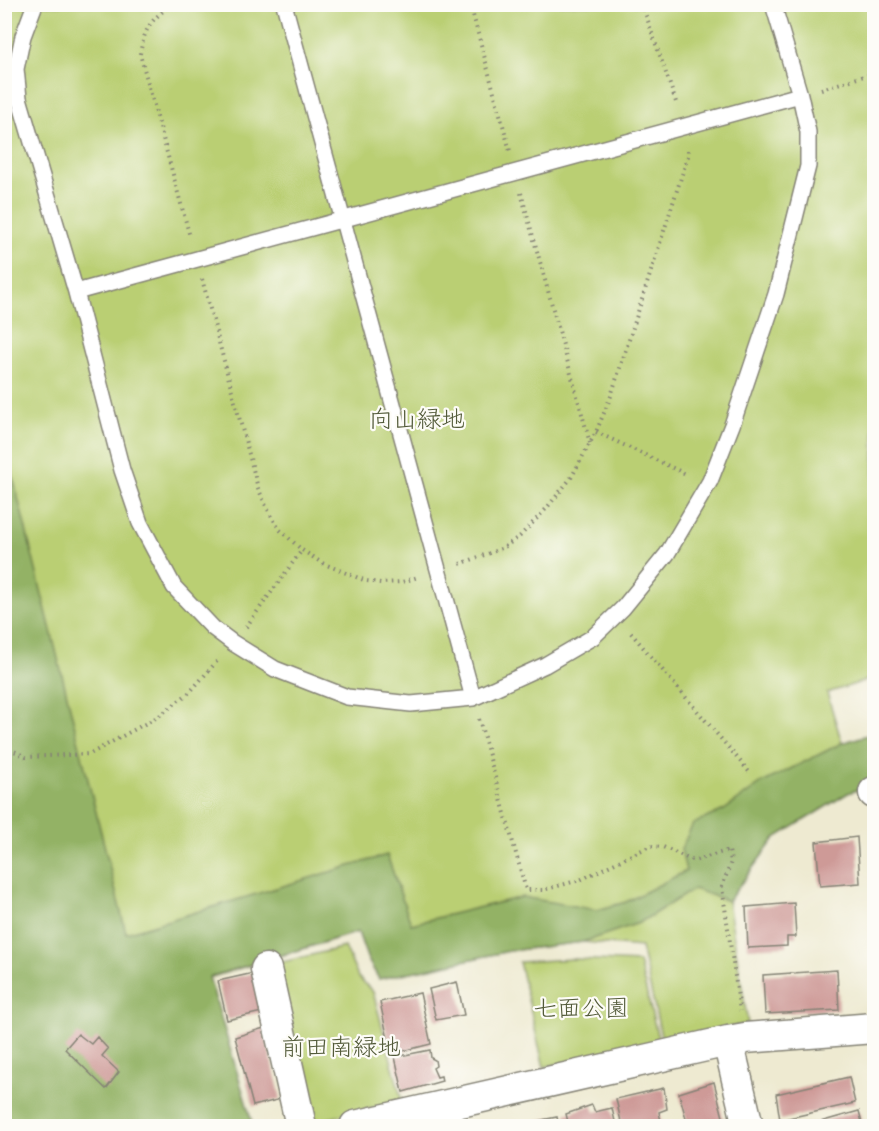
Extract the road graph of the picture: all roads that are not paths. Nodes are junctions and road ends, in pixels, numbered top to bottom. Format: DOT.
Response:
graph roads {
  1 [pos="35,4"];
  2 [pos="284,4"];
  3 [pos="773,4"];
  4 [pos="800,95"];
  5 [pos="343,219"];
  6 [pos="76,292"];
  7 [pos="473,698"];
  8 [pos="266,969"];
  9 [pos="874,1028"];
  10 [pos="736,1039"];
  11 [pos="301,1126"];
  12 [pos="355,1126"];
  13 [pos="747,1126"];
  1 -- 6 [label="lane"];
  2 -- 5 [label="lane"];
  3 -- 4 [label="lane"];
  4 -- 5 [label="lane"];
  4 -- 7 [label="lane"];
  5 -- 6 [label="lane"];
  5 -- 7 [label="lane"];
  6 -- 7 [label="lane"];
  8 -- 11 [label="street"];
  9 -- 10 [label="street"];
  10 -- 12 [label="street"];
  10 -- 13 [label="street"];
}
